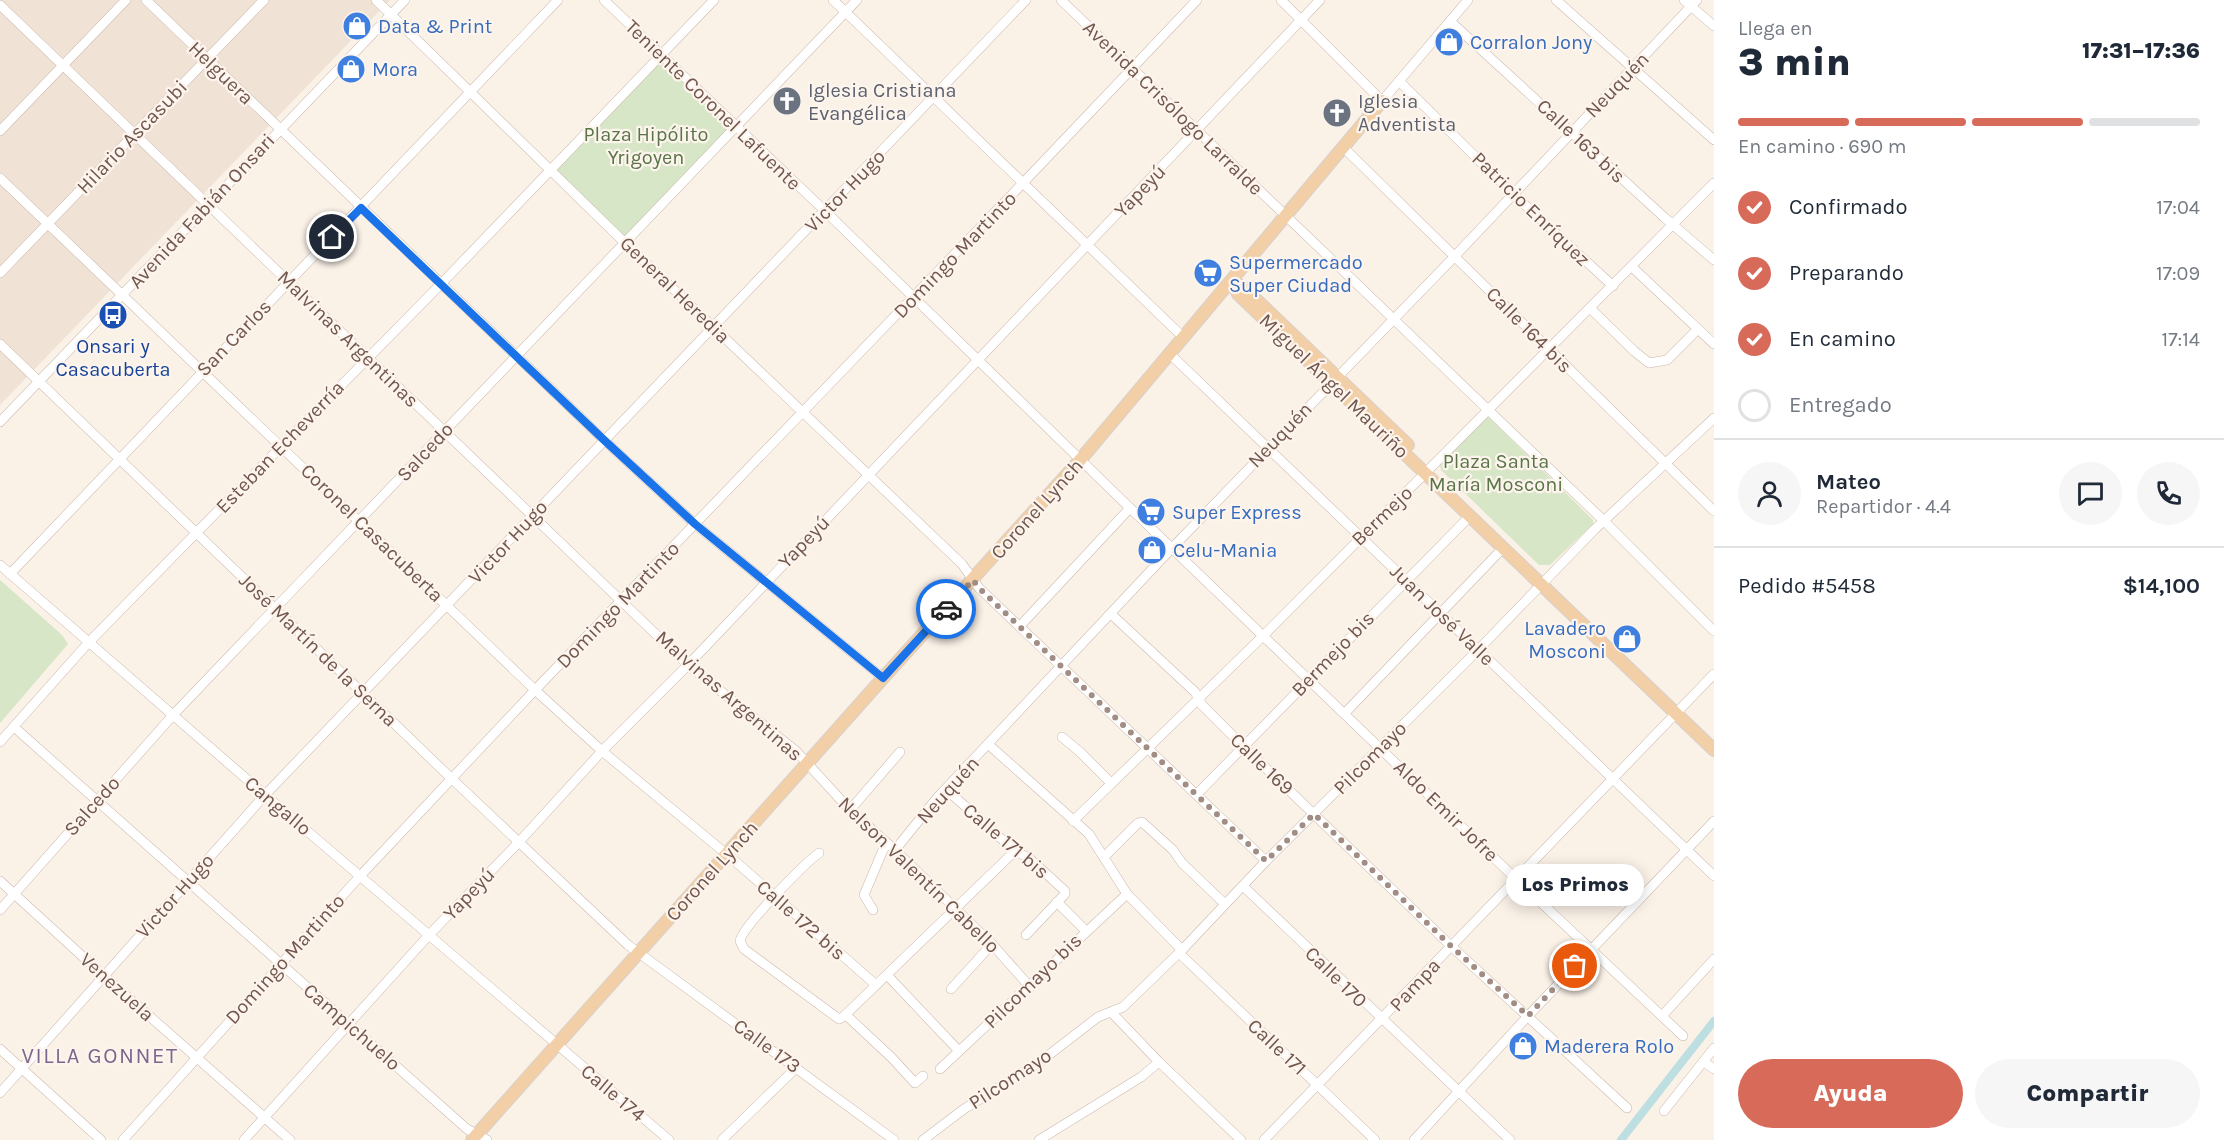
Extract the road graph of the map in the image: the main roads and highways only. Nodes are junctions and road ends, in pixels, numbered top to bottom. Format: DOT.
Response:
graph roads {
  1 [pos="1383,101"];
  2 [pos="1231,281"];
  3 [pos="1428,470"];
  4 [pos="1544,582"];
  5 [pos="1677,710"];
  6 [pos="1714,740"];
  7 [pos="1714,750"];
  8 [pos="478,1138"];
  1 -- 2 [label="main road, Coronel Lynch"];
  2 -- 3 [label="main road, Miguel Ángel Mauriño"];
  2 -- 8 [label="main road, Coronel Lynch"];
  3 -- 4 [label="main road, Miguel Ángel Mauriño"];
  3 -- 4 [label="main road, Miguel Ángel Mauriño"];
  4 -- 5 [label="main road, Miguel Ángel Mauriño"];
  5 -- 6 [label="main road, Miguel Ángel Mauriño"];
  5 -- 7 [label="main road, Miguel Ángel Mauriño"];
}
